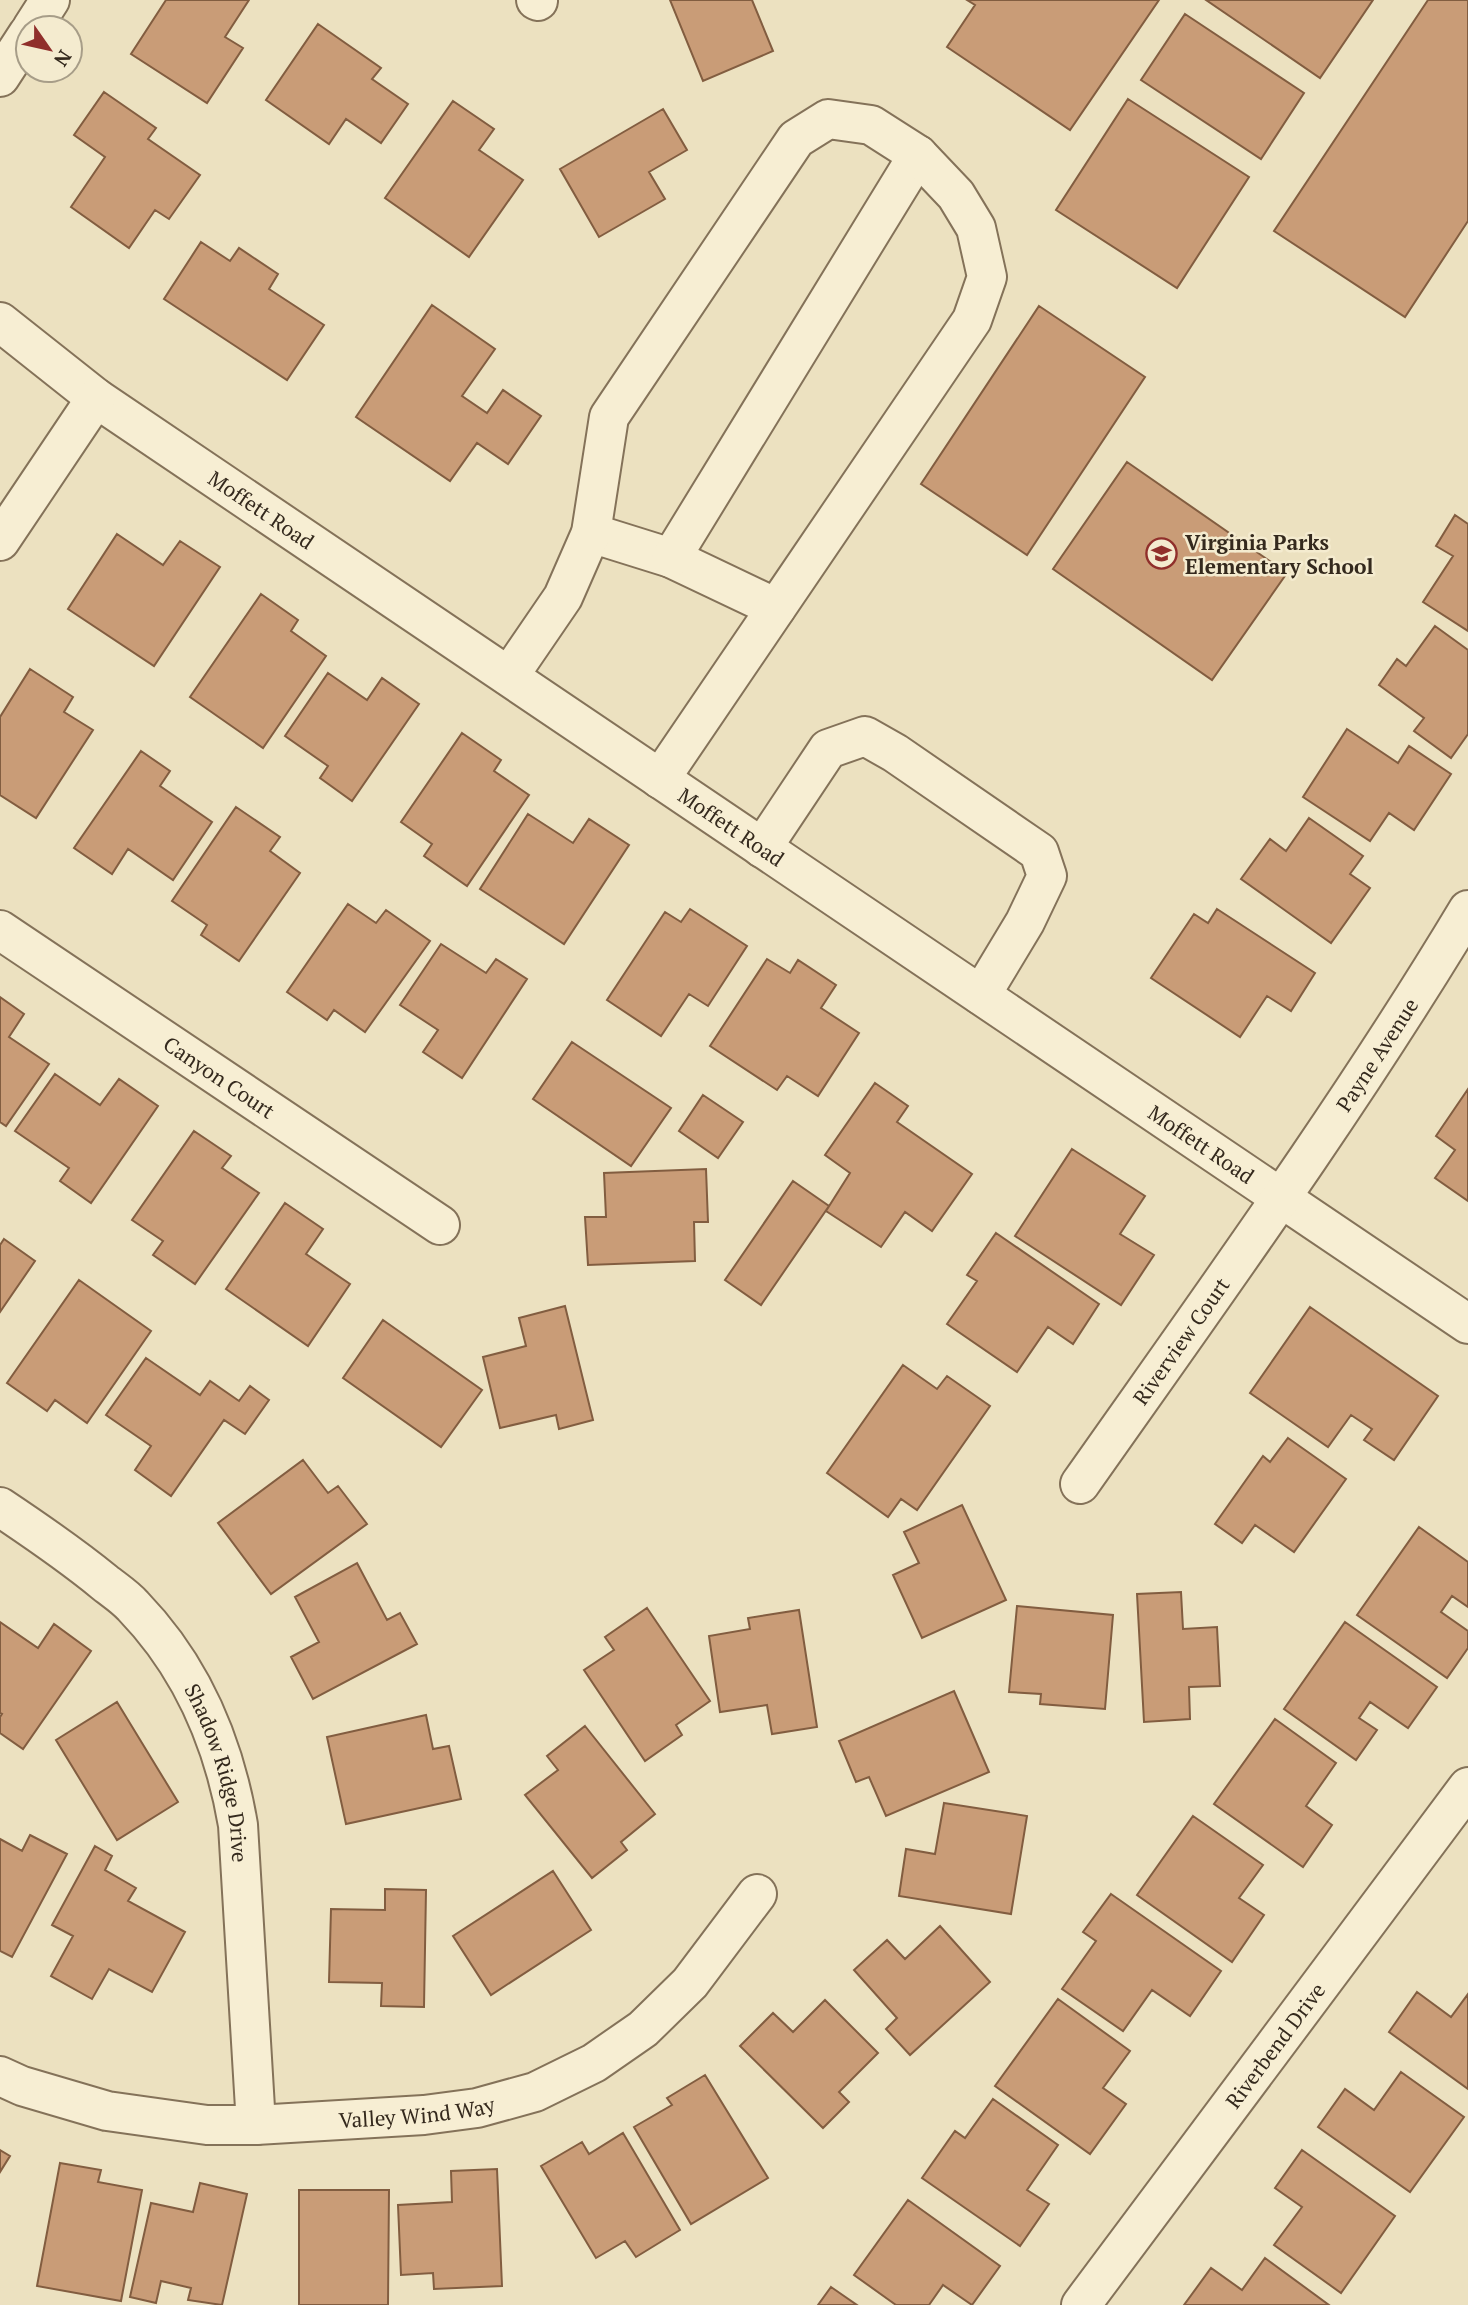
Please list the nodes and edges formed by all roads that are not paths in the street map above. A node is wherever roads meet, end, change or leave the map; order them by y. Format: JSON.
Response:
{"nodes":[{"id":1,"x":14,"y":56,"type":"edge"},
{"id":2,"x":0,"y":77,"type":"edge"},
{"id":3,"x":918,"y":155,"type":"junction"},
{"id":4,"x":0,"y":322,"type":"edge"},
{"id":5,"x":96,"y":398,"type":"junction"},
{"id":6,"x":591,"y":533,"type":"junction"},
{"id":7,"x":0,"y":541,"type":"edge"},
{"id":8,"x":671,"y":558,"type":"junction"},
{"id":9,"x":776,"y":608,"type":"junction"},
{"id":10,"x":509,"y":676,"type":"junction"},
{"id":11,"x":660,"y":779,"type":"junction"},
{"id":12,"x":762,"y":848,"type":"junction"},
{"id":13,"x":1468,"y":910,"type":"edge"},
{"id":14,"x":0,"y":930,"type":"edge"},
{"id":15,"x":981,"y":995,"type":"junction"},
{"id":16,"x":1282,"y":1198,"type":"junction"},
{"id":17,"x":440,"y":1225,"type":"dead end"},
{"id":18,"x":1468,"y":1325,"type":"edge"},
{"id":19,"x":1080,"y":1484,"type":"dead end"},
{"id":20,"x":0,"y":1507,"type":"edge"},
{"id":21,"x":1468,"y":1787,"type":"edge"},
{"id":22,"x":757,"y":1894,"type":"dead end"},
{"id":23,"x":0,"y":2076,"type":"edge"},
{"id":24,"x":256,"y":2125,"type":"junction"},
{"id":25,"x":1081,"y":2305,"type":"edge"}],
"edges":[{"from":1,"to":2,"type":"street"},
{"from":3,"to":6,"type":"street"},
{"from":3,"to":8,"type":"street"},
{"from":3,"to":9,"type":"street"},
{"from":4,"to":5,"type":"street","name":"Moffett Road"},
{"from":5,"to":7,"type":"street"},
{"from":5,"to":10,"type":"street","name":"Moffett Road"},
{"from":6,"to":8,"type":"street"},
{"from":6,"to":10,"type":"street"},
{"from":8,"to":9,"type":"street"},
{"from":9,"to":11,"type":"street"},
{"from":10,"to":11,"type":"street","name":"Moffett Road"},
{"from":11,"to":12,"type":"street","name":"Moffett Road"},
{"from":12,"to":15,"type":"street","name":"Moffett Road"},
{"from":12,"to":15,"type":"street"},
{"from":13,"to":16,"type":"street","name":"Payne Avenue"},
{"from":14,"to":17,"type":"street","name":"Canyon Court"},
{"from":15,"to":16,"type":"street","name":"Moffett Road"},
{"from":16,"to":18,"type":"street","name":"Moffett Road"},
{"from":16,"to":19,"type":"street","name":"Riverview Court"},
{"from":20,"to":24,"type":"street","name":"Shadow Ridge Drive"},
{"from":21,"to":25,"type":"street","name":"Riverbend Drive"},
{"from":22,"to":24,"type":"street","name":"Valley Wind Way"},
{"from":23,"to":24,"type":"street","name":"Valley Wind Way"}]}
